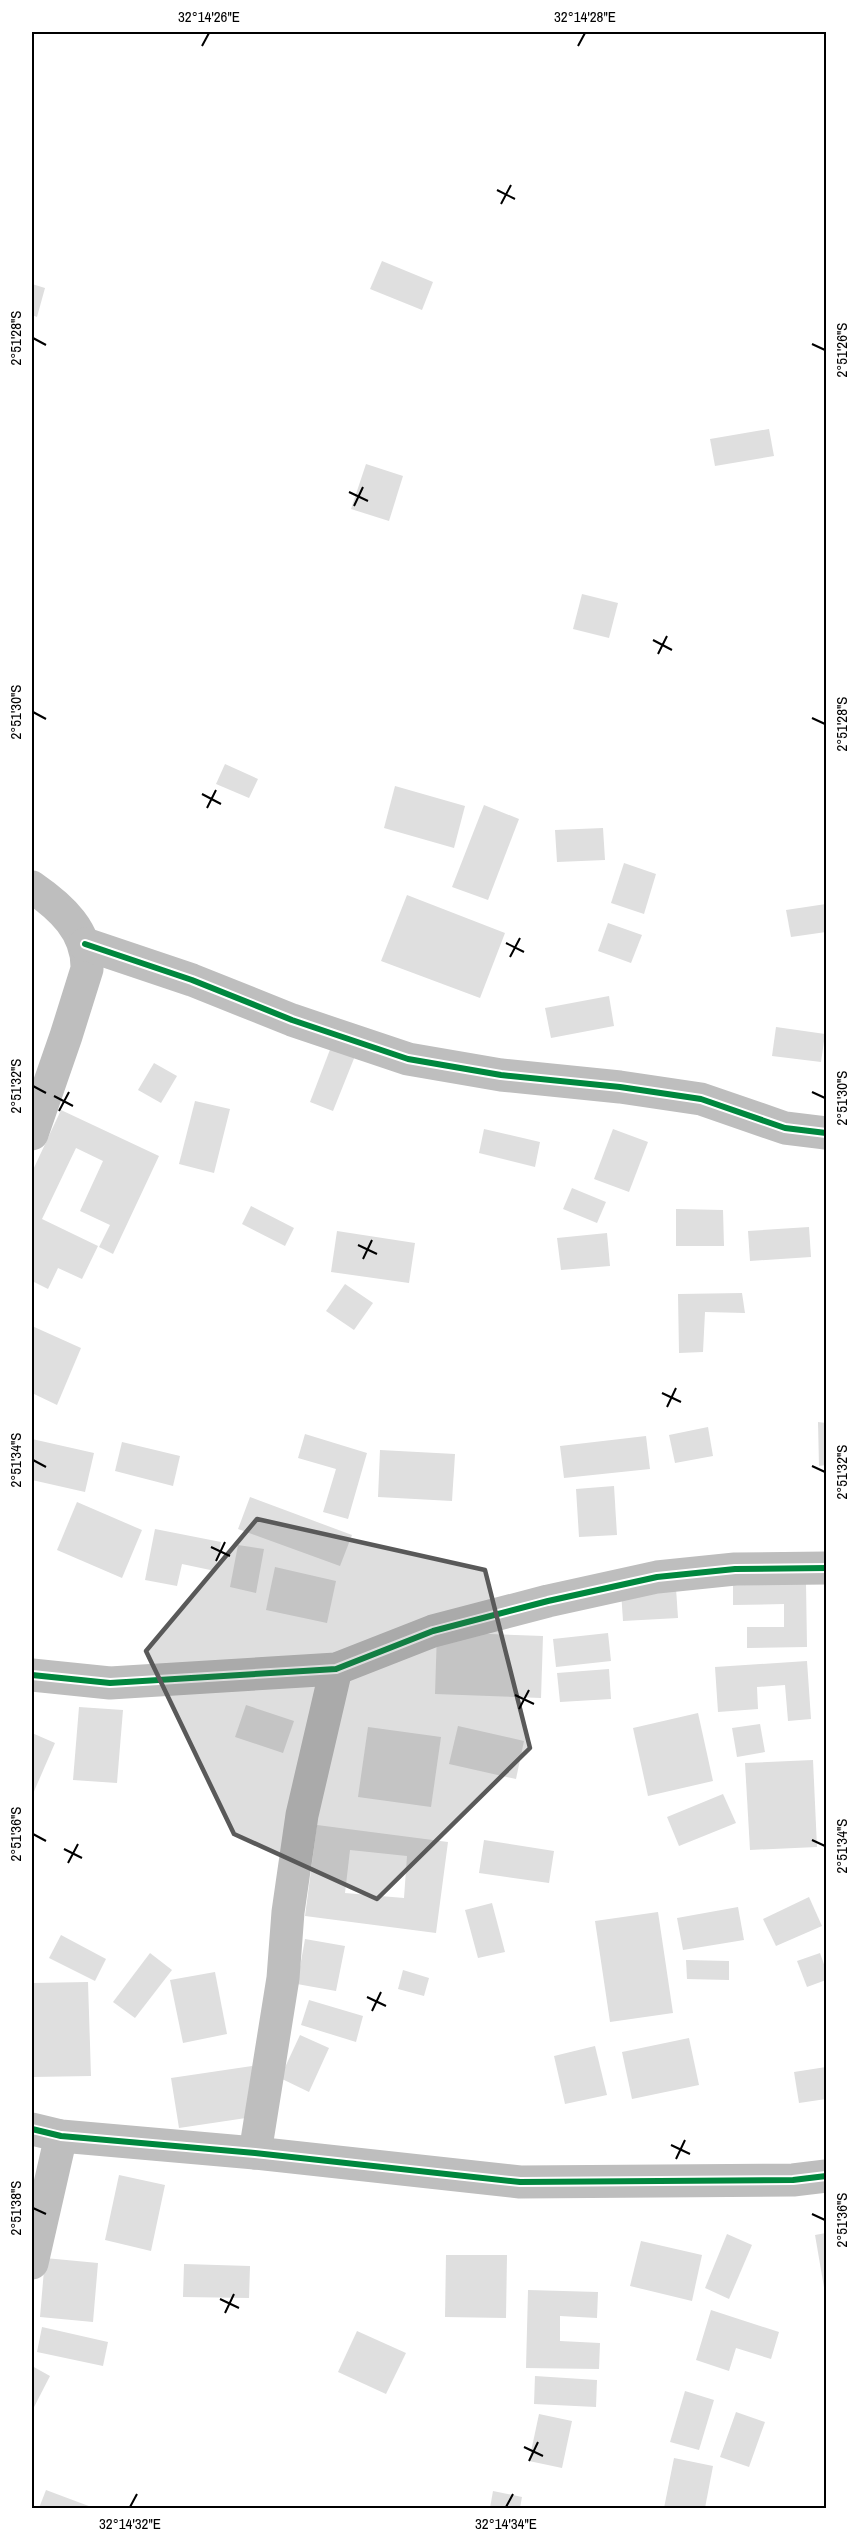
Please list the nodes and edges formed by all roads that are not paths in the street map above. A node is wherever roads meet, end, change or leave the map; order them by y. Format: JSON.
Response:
{"nodes":[{"id":1,"x":32,"y":887,"type":"edge"},
{"id":2,"x":85,"y":944,"type":"junction"},
{"id":3,"x":826,"y":1133,"type":"edge"},
{"id":4,"x":32,"y":1134,"type":"edge"},
{"id":5,"x":826,"y":1568,"type":"edge"},
{"id":6,"x":336,"y":1669,"type":"junction"},
{"id":7,"x":32,"y":1675,"type":"edge"},
{"id":8,"x":46,"y":2132,"type":"edge"},
{"id":9,"x":255,"y":2153,"type":"junction"},
{"id":10,"x":826,"y":2176,"type":"edge"},
{"id":11,"x":32,"y":2263,"type":"edge"}],
"edges":[{"from":1,"to":2,"type":"street"},
{"from":2,"to":3,"type":"street"},
{"from":2,"to":4,"type":"street"},
{"from":5,"to":6,"type":"street"},
{"from":6,"to":7,"type":"street"},
{"from":6,"to":9,"type":"street"},
{"from":8,"to":9,"type":"street"},
{"from":8,"to":11,"type":"street"},
{"from":9,"to":10,"type":"street"}]}
